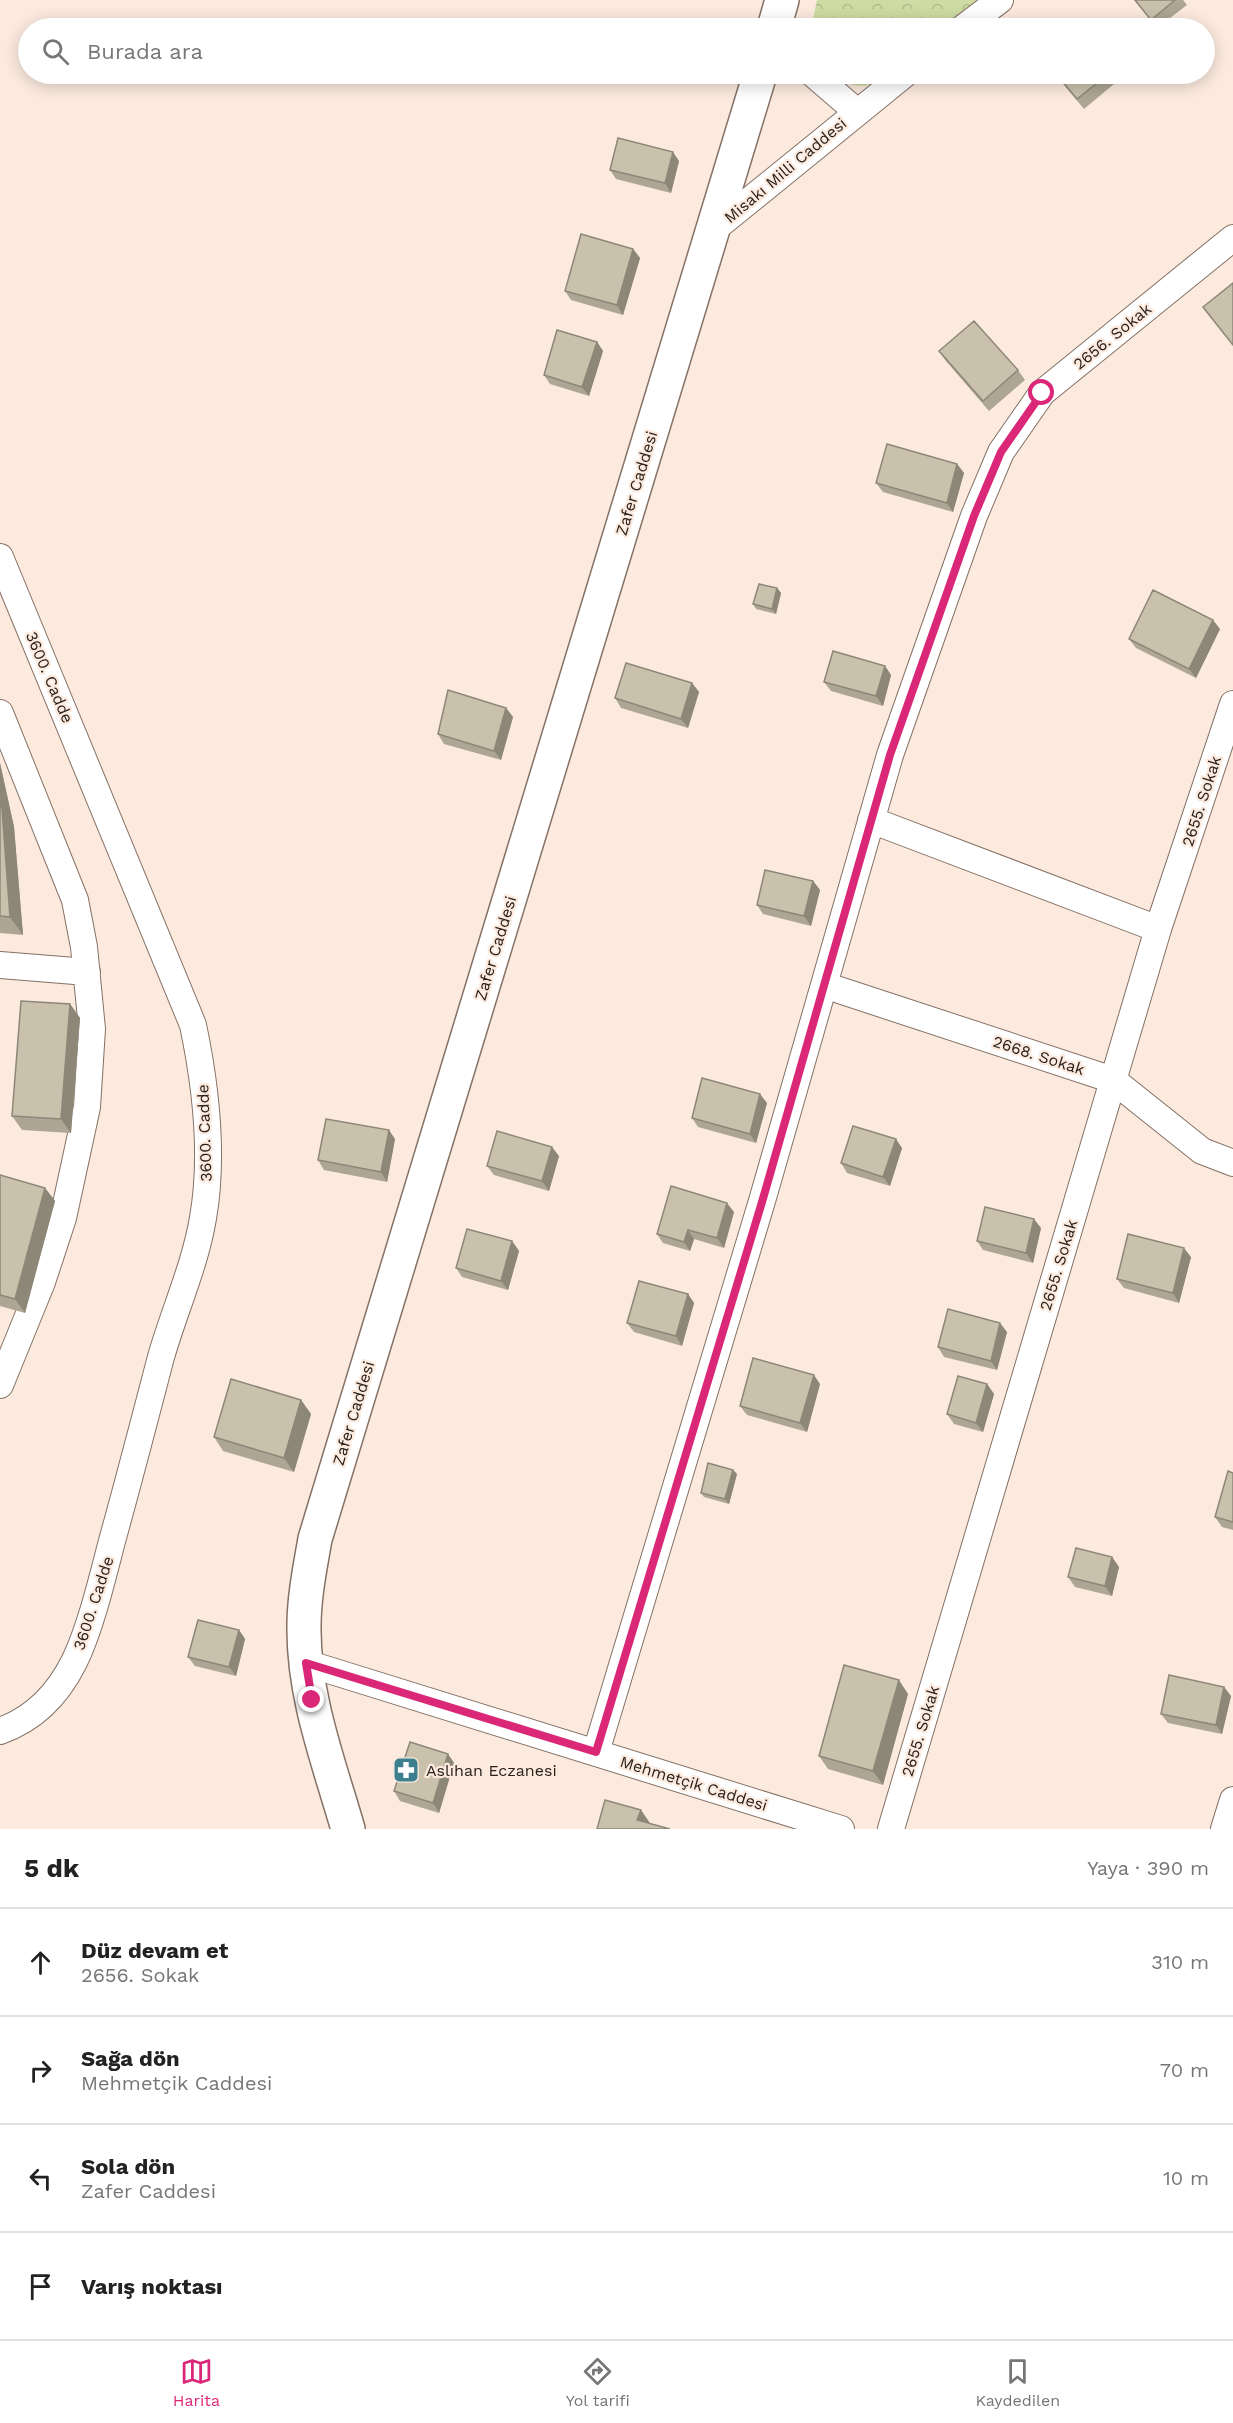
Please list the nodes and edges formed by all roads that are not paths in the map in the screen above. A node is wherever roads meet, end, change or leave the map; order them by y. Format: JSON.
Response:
{"nodes":[{"id":1,"x":782,"y":0,"type":"edge"},
{"id":2,"x":1000,"y":0,"type":"edge"},
{"id":3,"x":777,"y":18,"type":"edge"},
{"id":4,"x":976,"y":18,"type":"edge"},
{"id":5,"x":757,"y":84,"type":"edge"},
{"id":6,"x":825,"y":84,"type":"edge"},
{"id":7,"x":891,"y":84,"type":"edge"},
{"id":8,"x":856,"y":111,"type":"junction"},
{"id":9,"x":713,"y":230,"type":"junction"},
{"id":10,"x":1233,"y":238,"type":"edge"},
{"id":11,"x":0,"y":557,"type":"edge"},
{"id":12,"x":1233,"y":704,"type":"edge"},
{"id":13,"x":0,"y":713,"type":"edge"},
{"id":14,"x":871,"y":820,"type":"junction"},
{"id":15,"x":1158,"y":929,"type":"junction"},
{"id":16,"x":0,"y":965,"type":"edge"},
{"id":17,"x":87,"y":972,"type":"junction"},
{"id":18,"x":824,"y":985,"type":"junction"},
{"id":19,"x":1113,"y":1080,"type":"junction"},
{"id":20,"x":1233,"y":1163,"type":"edge"},
{"id":21,"x":0,"y":1385,"type":"edge"},
{"id":22,"x":306,"y":1663,"type":"junction"},
{"id":23,"x":0,"y":1731,"type":"edge"},
{"id":24,"x":596,"y":1752,"type":"junction"},
{"id":25,"x":1233,"y":1800,"type":"edge"},
{"id":26,"x":348,"y":1829,"type":"edge"},
{"id":27,"x":841,"y":1829,"type":"edge"},
{"id":28,"x":891,"y":1829,"type":"edge"},
{"id":29,"x":1224,"y":1829,"type":"edge"}],
"edges":[{"from":1,"to":3,"type":"main road"},
{"from":2,"to":4,"type":"street"},
{"from":5,"to":9,"type":"main road","name":"Zafer Caddesi"},
{"from":6,"to":8,"type":"street","name":"Misakı Milli Caddesi"},
{"from":7,"to":8,"type":"street","name":"Misakı Milli Caddesi"},
{"from":8,"to":9,"type":"street","name":"Misakı Milli Caddesi"},
{"from":9,"to":22,"type":"main road","name":"Zafer Caddesi"},
{"from":10,"to":14,"type":"street","name":"2656. Sokak"},
{"from":11,"to":23,"type":"street","name":"3600. Cadde"},
{"from":12,"to":15,"type":"street","name":"2655. Sokak"},
{"from":13,"to":17,"type":"street"},
{"from":14,"to":15,"type":"street"},
{"from":14,"to":18,"type":"street","name":"2656. Sokak"},
{"from":15,"to":19,"type":"street","name":"2655. Sokak"},
{"from":16,"to":17,"type":"street"},
{"from":17,"to":21,"type":"street"},
{"from":18,"to":19,"type":"street","name":"2668. Sokak"},
{"from":18,"to":24,"type":"street","name":"2656. Sokak"},
{"from":19,"to":20,"type":"street","name":"2668. Sokak"},
{"from":19,"to":28,"type":"street","name":"2655. Sokak"},
{"from":22,"to":24,"type":"street","name":"Mehmetçik Caddesi"},
{"from":22,"to":26,"type":"main road","name":"Zafer Caddesi"},
{"from":24,"to":27,"type":"street","name":"Mehmetçik Caddesi"},
{"from":25,"to":29,"type":"street"}]}
